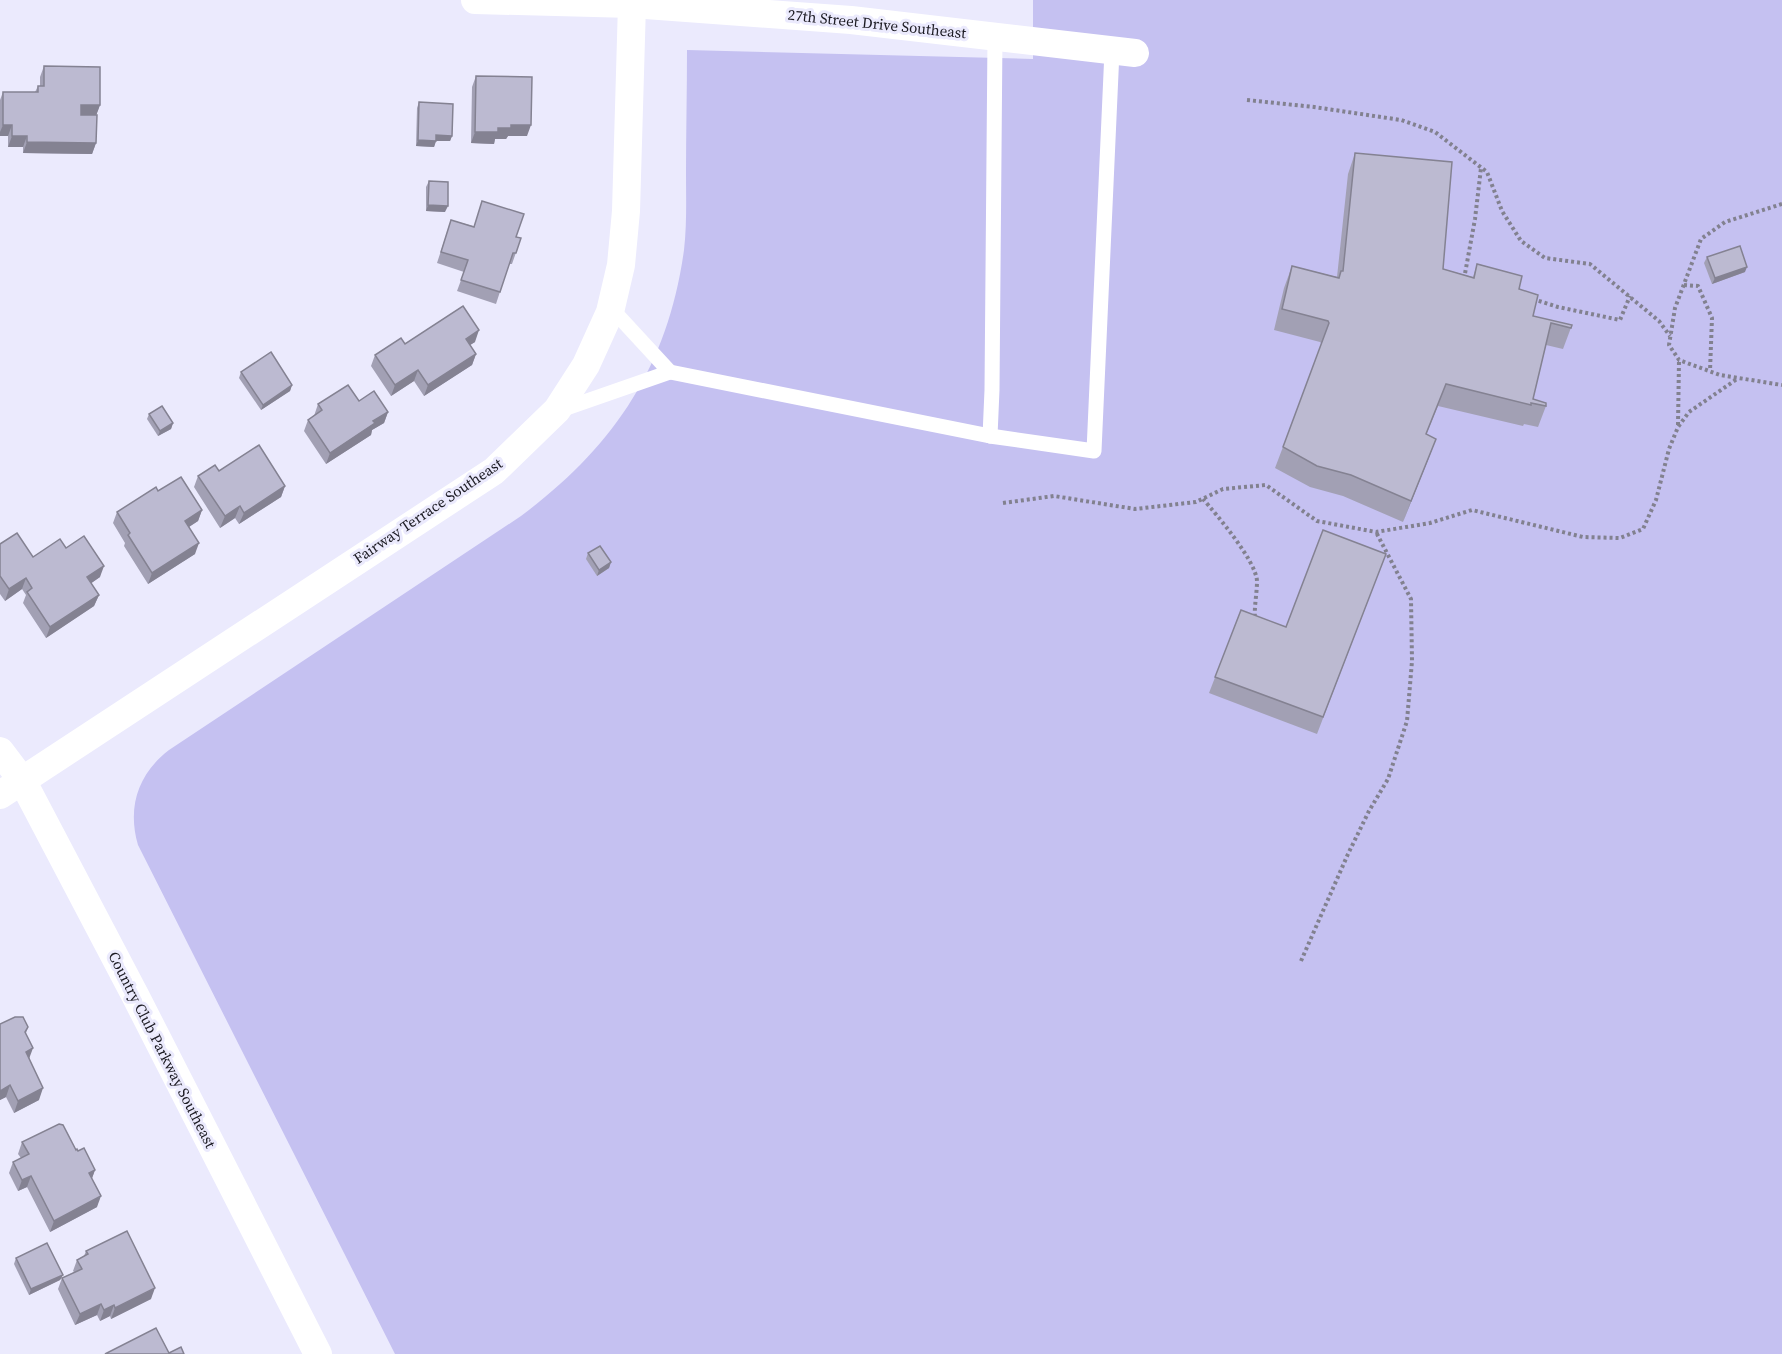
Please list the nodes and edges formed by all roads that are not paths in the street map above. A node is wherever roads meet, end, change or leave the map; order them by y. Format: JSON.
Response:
{"nodes":[{"id":1,"x":475,"y":0,"type":"edge"},
{"id":2,"x":632,"y":4,"type":"junction"},
{"id":3,"x":994,"y":36,"type":"junction"},
{"id":4,"x":1124,"y":52,"type":"joint"},
{"id":5,"x":611,"y":308,"type":"junction"},
{"id":6,"x":670,"y":372,"type":"junction"},
{"id":7,"x":556,"y":412,"type":"junction"},
{"id":8,"x":990,"y":436,"type":"junction"},
{"id":9,"x":0,"y":751,"type":"edge"},
{"id":10,"x":11,"y":787,"type":"edge"},
{"id":11,"x":318,"y":1354,"type":"edge"}],
"edges":[{"from":1,"to":2,"type":"street","name":"27th Street Drive Southeast"},
{"from":2,"to":3,"type":"street","name":"27th Street Drive Southeast"},
{"from":2,"to":5,"type":"street","name":"Fairway Terrace Southeast"},
{"from":3,"to":4,"type":"street","name":"27th Street Drive Southeast"},
{"from":3,"to":8,"type":"lane"},
{"from":4,"to":8,"type":"lane"},
{"from":5,"to":6,"type":"lane"},
{"from":5,"to":7,"type":"street","name":"Fairway Terrace Southeast"},
{"from":6,"to":7,"type":"lane"},
{"from":6,"to":8,"type":"lane"},
{"from":7,"to":10,"type":"street","name":"Fairway Terrace Southeast"},
{"from":9,"to":10,"type":"street","name":"Country Club Parkway Southeast"},
{"from":10,"to":11,"type":"street","name":"Country Club Parkway Southeast"}]}
